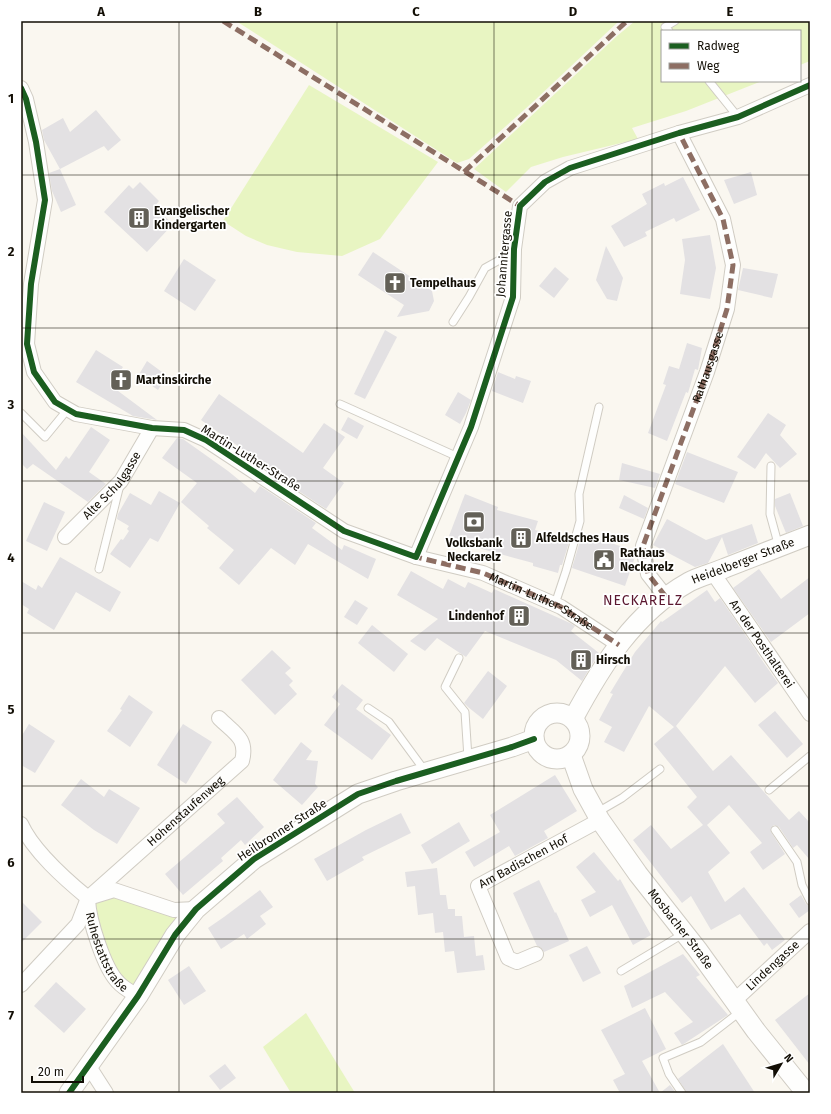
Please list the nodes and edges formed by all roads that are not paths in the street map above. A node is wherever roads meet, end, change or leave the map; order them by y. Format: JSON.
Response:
{"nodes":[{"id":1,"x":675,"y":21,"type":"edge"},
{"id":2,"x":668,"y":30,"type":"edge"},
{"id":3,"x":710,"y":82,"type":"edge"},
{"id":4,"x":810,"y":85,"type":"edge"},
{"id":5,"x":21,"y":88,"type":"edge"},
{"id":6,"x":738,"y":117,"type":"junction"},
{"id":7,"x":679,"y":133,"type":"junction"},
{"id":8,"x":514,"y":252,"type":"junction"},
{"id":9,"x":452,"y":322,"type":"dead end"},
{"id":10,"x":24,"y":347,"type":"edge"},
{"id":11,"x":340,"y":404,"type":"dead end"},
{"id":12,"x":599,"y":407,"type":"dead end"},
{"id":13,"x":68,"y":409,"type":"junction"},
{"id":14,"x":21,"y":413,"type":"edge"},
{"id":15,"x":152,"y":428,"type":"junction"},
{"id":16,"x":458,"y":458,"type":"junction"},
{"id":17,"x":771,"y":466,"type":"dead end"},
{"id":18,"x":121,"y":481,"type":"junction"},
{"id":19,"x":810,"y":535,"type":"edge"},
{"id":20,"x":65,"y":537,"type":"dead end"},
{"id":21,"x":779,"y":547,"type":"junction"},
{"id":22,"x":416,"y":557,"type":"junction"},
{"id":23,"x":99,"y":569,"type":"dead end"},
{"id":24,"x":713,"y":573,"type":"junction"},
{"id":25,"x":666,"y":597,"type":"junction"},
{"id":26,"x":555,"y":604,"type":"junction"},
{"id":27,"x":619,"y":645,"type":"junction"},
{"id":28,"x":459,"y":658,"type":"dead end"},
{"id":29,"x":368,"y":708,"type":"dead end"},
{"id":30,"x":810,"y":714,"type":"edge"},
{"id":31,"x":219,"y":718,"type":"dead end"},
{"id":32,"x":572,"y":719,"type":"junction"},
{"id":33,"x":534,"y":739,"type":"junction"},
{"id":34,"x":571,"y":755,"type":"junction"},
{"id":35,"x":810,"y":756,"type":"edge"},
{"id":36,"x":468,"y":760,"type":"junction"},
{"id":37,"x":660,"y":769,"type":"dead end"},
{"id":38,"x":426,"y":773,"type":"junction"},
{"id":39,"x":769,"y":790,"type":"dead end"},
{"id":40,"x":598,"y":817,"type":"junction"},
{"id":41,"x":775,"y":830,"type":"dead end"},
{"id":42,"x":23,"y":832,"type":"edge"},
{"id":43,"x":88,"y":898,"type":"junction"},
{"id":44,"x":810,"y":901,"type":"edge"},
{"id":45,"x":196,"y":909,"type":"junction"},
{"id":46,"x":810,"y":931,"type":"edge"},
{"id":47,"x":685,"y":933,"type":"junction"},
{"id":48,"x":536,"y":954,"type":"dead end"},
{"id":49,"x":621,"y":971,"type":"dead end"},
{"id":50,"x":21,"y":985,"type":"edge"},
{"id":51,"x":138,"y":996,"type":"junction"},
{"id":52,"x":738,"y":1006,"type":"junction"},
{"id":53,"x":88,"y":1065,"type":"junction"},
{"id":54,"x":69,"y":1093,"type":"edge"},
{"id":55,"x":106,"y":1093,"type":"edge"},
{"id":56,"x":682,"y":1093,"type":"edge"},
{"id":57,"x":806,"y":1093,"type":"edge"}],
"edges":[{"from":1,"to":2,"type":"lane"},
{"from":3,"to":6,"type":"lane"},
{"from":4,"to":6,"type":"street","name":"Johannitergasse"},
{"from":5,"to":10,"type":"street","name":"Martin-Luther-Straße"},
{"from":6,"to":7,"type":"street","name":"Johannitergasse"},
{"from":7,"to":8,"type":"street","name":"Johannitergasse"},
{"from":7,"to":25,"type":"street","name":"Rathausgasse"},
{"from":8,"to":9,"type":"lane"},
{"from":8,"to":16,"type":"street","name":"Johannitergasse"},
{"from":10,"to":13,"type":"street","name":"Martin-Luther-Straße"},
{"from":11,"to":16,"type":"lane"},
{"from":12,"to":26,"type":"lane"},
{"from":13,"to":14,"type":"lane"},
{"from":13,"to":15,"type":"street","name":"Martin-Luther-Straße"},
{"from":15,"to":18,"type":"street","name":"Alte Schulgasse"},
{"from":15,"to":22,"type":"street","name":"Martin-Luther-Straße"},
{"from":16,"to":22,"type":"street","name":"Johannitergasse"},
{"from":17,"to":21,"type":"lane"},
{"from":18,"to":20,"type":"street","name":"Alte Schulgasse"},
{"from":18,"to":23,"type":"lane"},
{"from":19,"to":21,"type":"street","name":"Heidelberger Straße"},
{"from":21,"to":24,"type":"street","name":"Heidelberger Straße"},
{"from":22,"to":26,"type":"street","name":"Martin-Luther-Straße"},
{"from":24,"to":25,"type":"street","name":"Heidelberger Straße"},
{"from":24,"to":30,"type":"street","name":"An der Posthalterei"},
{"from":25,"to":27,"type":"street","name":"Heidelberger Straße"},
{"from":26,"to":27,"type":"street","name":"Martin-Luther-Straße"},
{"from":27,"to":32,"type":"street","name":"Heidelberger Straße"},
{"from":28,"to":36,"type":"lane"},
{"from":29,"to":38,"type":"lane"},
{"from":31,"to":43,"type":"street","name":"Hohenstaufenweg"},
{"from":32,"to":33,"type":"street"},
{"from":32,"to":34,"type":"street"},
{"from":33,"to":34,"type":"street"},
{"from":33,"to":36,"type":"street","name":"Heilbronner Straße"},
{"from":34,"to":40,"type":"street","name":"Mosbacher Straße"},
{"from":35,"to":39,"type":"lane"},
{"from":36,"to":38,"type":"street","name":"Heilbronner Straße"},
{"from":37,"to":40,"type":"lane"},
{"from":38,"to":45,"type":"street","name":"Heilbronner Straße"},
{"from":40,"to":47,"type":"street","name":"Mosbacher Straße"},
{"from":40,"to":48,"type":"street","name":"Am Badischen Hof"},
{"from":41,"to":44,"type":"lane"},
{"from":42,"to":43,"type":"street"},
{"from":43,"to":45,"type":"street"},
{"from":43,"to":50,"type":"street"},
{"from":43,"to":51,"type":"street","name":"Ruhestattstraße"},
{"from":45,"to":51,"type":"street","name":"Heilbronner Straße"},
{"from":46,"to":52,"type":"street","name":"Lindengasse"},
{"from":47,"to":49,"type":"lane"},
{"from":47,"to":52,"type":"street","name":"Mosbacher Straße"},
{"from":51,"to":53,"type":"street","name":"Heilbronner Straße"},
{"from":52,"to":56,"type":"lane"},
{"from":52,"to":57,"type":"street","name":"Mosbacher Straße"},
{"from":53,"to":54,"type":"street","name":"Heilbronner Straße"},
{"from":53,"to":55,"type":"street"}]}
